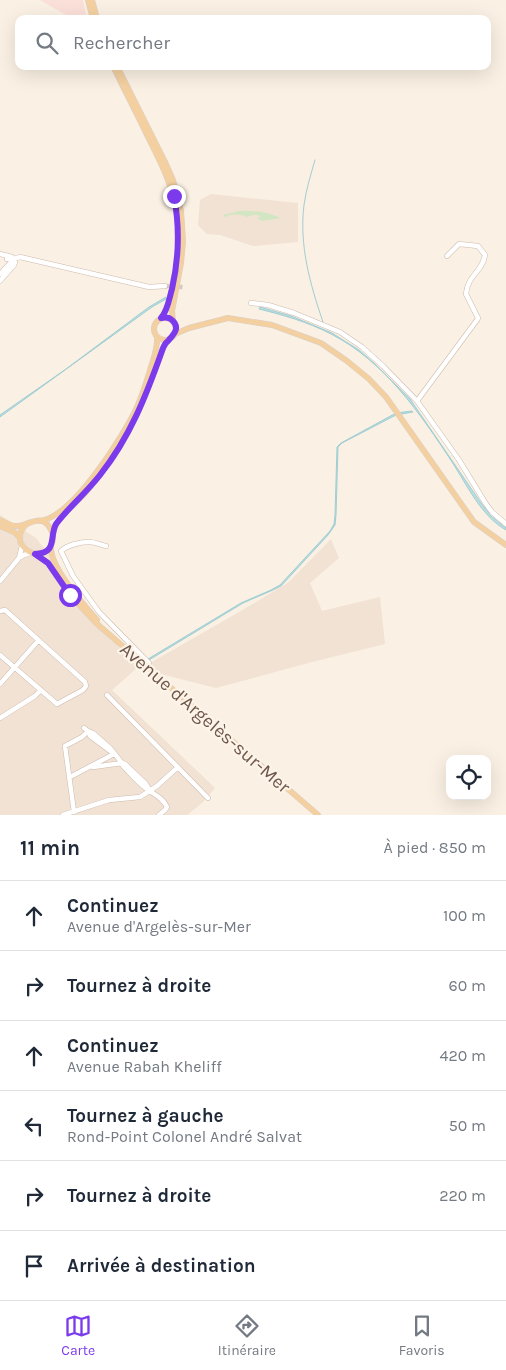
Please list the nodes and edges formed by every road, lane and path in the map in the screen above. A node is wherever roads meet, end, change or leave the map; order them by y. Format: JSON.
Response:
{"nodes":[{"id":1,"x":90,"y":0,"type":"edge"},
{"id":2,"x":94,"y":15,"type":"edge"},
{"id":3,"x":115,"y":70,"type":"edge"},
{"id":4,"x":119,"y":70,"type":"edge"},
{"id":5,"x":4,"y":256,"type":"edge"},
{"id":6,"x":446,"y":256,"type":"dead end"},
{"id":7,"x":14,"y":260,"type":"junction"},
{"id":8,"x":8,"y":265,"type":"junction"},
{"id":9,"x":0,"y":274,"type":"edge"},
{"id":10,"x":0,"y":280,"type":"edge"},
{"id":11,"x":165,"y":286,"type":"tunnel mouth"},
{"id":12,"x":251,"y":303,"type":"dead end"},
{"id":13,"x":161,"y":318,"type":"junction"},
{"id":14,"x":174,"y":323,"type":"junction"},
{"id":15,"x":189,"y":328,"type":"junction"},
{"id":16,"x":175,"y":334,"type":"junction"},
{"id":17,"x":157,"y":337,"type":"junction"},
{"id":18,"x":169,"y":339,"type":"junction"},
{"id":19,"x":417,"y":401,"type":"junction"},
{"id":20,"x":0,"y":520,"type":"edge"},
{"id":21,"x":40,"y":521,"type":"junction"},
{"id":22,"x":28,"y":523,"type":"junction"},
{"id":23,"x":506,"y":524,"type":"edge"},
{"id":24,"x":0,"y":526,"type":"edge"},
{"id":25,"x":53,"y":533,"type":"junction"},
{"id":26,"x":20,"y":538,"type":"junction"},
{"id":27,"x":51,"y":545,"type":"junction"},
{"id":28,"x":506,"y":545,"type":"edge"},
{"id":29,"x":22,"y":546,"type":"junction"},
{"id":30,"x":106,"y":546,"type":"dead end"},
{"id":31,"x":33,"y":553,"type":"junction"},
{"id":32,"x":20,"y":558,"type":"junction"},
{"id":33,"x":0,"y":581,"type":"edge"},
{"id":34,"x":0,"y":611,"type":"edge"},
{"id":35,"x":38,"y":640,"type":"junction"},
{"id":36,"x":115,"y":640,"type":"junction"},
{"id":37,"x":0,"y":655,"type":"edge"},
{"id":38,"x":149,"y":663,"type":"dead end"},
{"id":39,"x":14,"y":667,"type":"junction"},
{"id":40,"x":0,"y":684,"type":"edge"},
{"id":41,"x":41,"y":690,"type":"junction"},
{"id":42,"x":107,"y":695,"type":"dead end"},
{"id":43,"x":0,"y":718,"type":"edge"},
{"id":44,"x":114,"y":754,"type":"junction"},
{"id":45,"x":122,"y":763,"type":"junction"},
{"id":46,"x":89,"y":768,"type":"junction"},
{"id":47,"x":178,"y":768,"type":"junction"},
{"id":48,"x":70,"y":776,"type":"junction"},
{"id":49,"x":150,"y":791,"type":"junction"},
{"id":50,"x":208,"y":798,"type":"dead end"},
{"id":51,"x":74,"y":812,"type":"junction"},
{"id":52,"x":63,"y":815,"type":"edge"},
{"id":53,"x":159,"y":815,"type":"edge"},
{"id":54,"x":318,"y":815,"type":"edge"}],
"edges":[{"from":1,"to":2,"type":"main road"},
{"from":3,"to":13,"type":"main road"},
{"from":4,"to":14,"type":"main road"},
{"from":5,"to":7,"type":"street"},
{"from":5,"to":8,"type":"street"},
{"from":6,"to":19,"type":"street"},
{"from":7,"to":8,"type":"street"},
{"from":7,"to":10,"type":"street"},
{"from":7,"to":11,"type":"street"},
{"from":8,"to":9,"type":"street"},
{"from":12,"to":19,"type":"street"},
{"from":13,"to":14,"type":"main road"},
{"from":13,"to":17,"type":"main road"},
{"from":14,"to":15,"type":"main road"},
{"from":14,"to":16,"type":"main road"},
{"from":15,"to":16,"type":"main road"},
{"from":15,"to":28,"type":"main road"},
{"from":16,"to":18,"type":"main road"},
{"from":17,"to":18,"type":"main road"},
{"from":17,"to":21,"type":"main road"},
{"from":18,"to":25,"type":"main road"},
{"from":19,"to":23,"type":"street"},
{"from":20,"to":22,"type":"main road"},
{"from":21,"to":22,"type":"main road"},
{"from":21,"to":25,"type":"main road"},
{"from":22,"to":26,"type":"main road"},
{"from":24,"to":26,"type":"main road"},
{"from":25,"to":27,"type":"main road"},
{"from":26,"to":29,"type":"main road"},
{"from":27,"to":31,"type":"main road"},
{"from":27,"to":36,"type":"main road","name":"Avenue d'Argelès-sur-Mer"},
{"from":29,"to":31,"type":"main road"},
{"from":29,"to":32,"type":"street"},
{"from":30,"to":38,"type":"street"},
{"from":31,"to":32,"type":"street"},
{"from":31,"to":36,"type":"main road","name":"Avenue d'Argelès-sur-Mer"},
{"from":32,"to":33,"type":"street"},
{"from":34,"to":35,"type":"street"},
{"from":35,"to":39,"type":"street"},
{"from":35,"to":41,"type":"street"},
{"from":36,"to":54,"type":"main road","name":"Avenue d'Argelès-sur-Mer"},
{"from":37,"to":39,"type":"street"},
{"from":39,"to":40,"type":"street"},
{"from":39,"to":41,"type":"street"},
{"from":41,"to":43,"type":"street"},
{"from":42,"to":47,"type":"street"},
{"from":44,"to":45,"type":"street"},
{"from":44,"to":46,"type":"street"},
{"from":44,"to":48,"type":"street"},
{"from":45,"to":46,"type":"street"},
{"from":45,"to":49,"type":"street"},
{"from":46,"to":48,"type":"street"},
{"from":47,"to":49,"type":"street"},
{"from":47,"to":50,"type":"street"},
{"from":48,"to":51,"type":"street"},
{"from":49,"to":51,"type":"street"},
{"from":49,"to":53,"type":"street"},
{"from":51,"to":52,"type":"street"}]}
